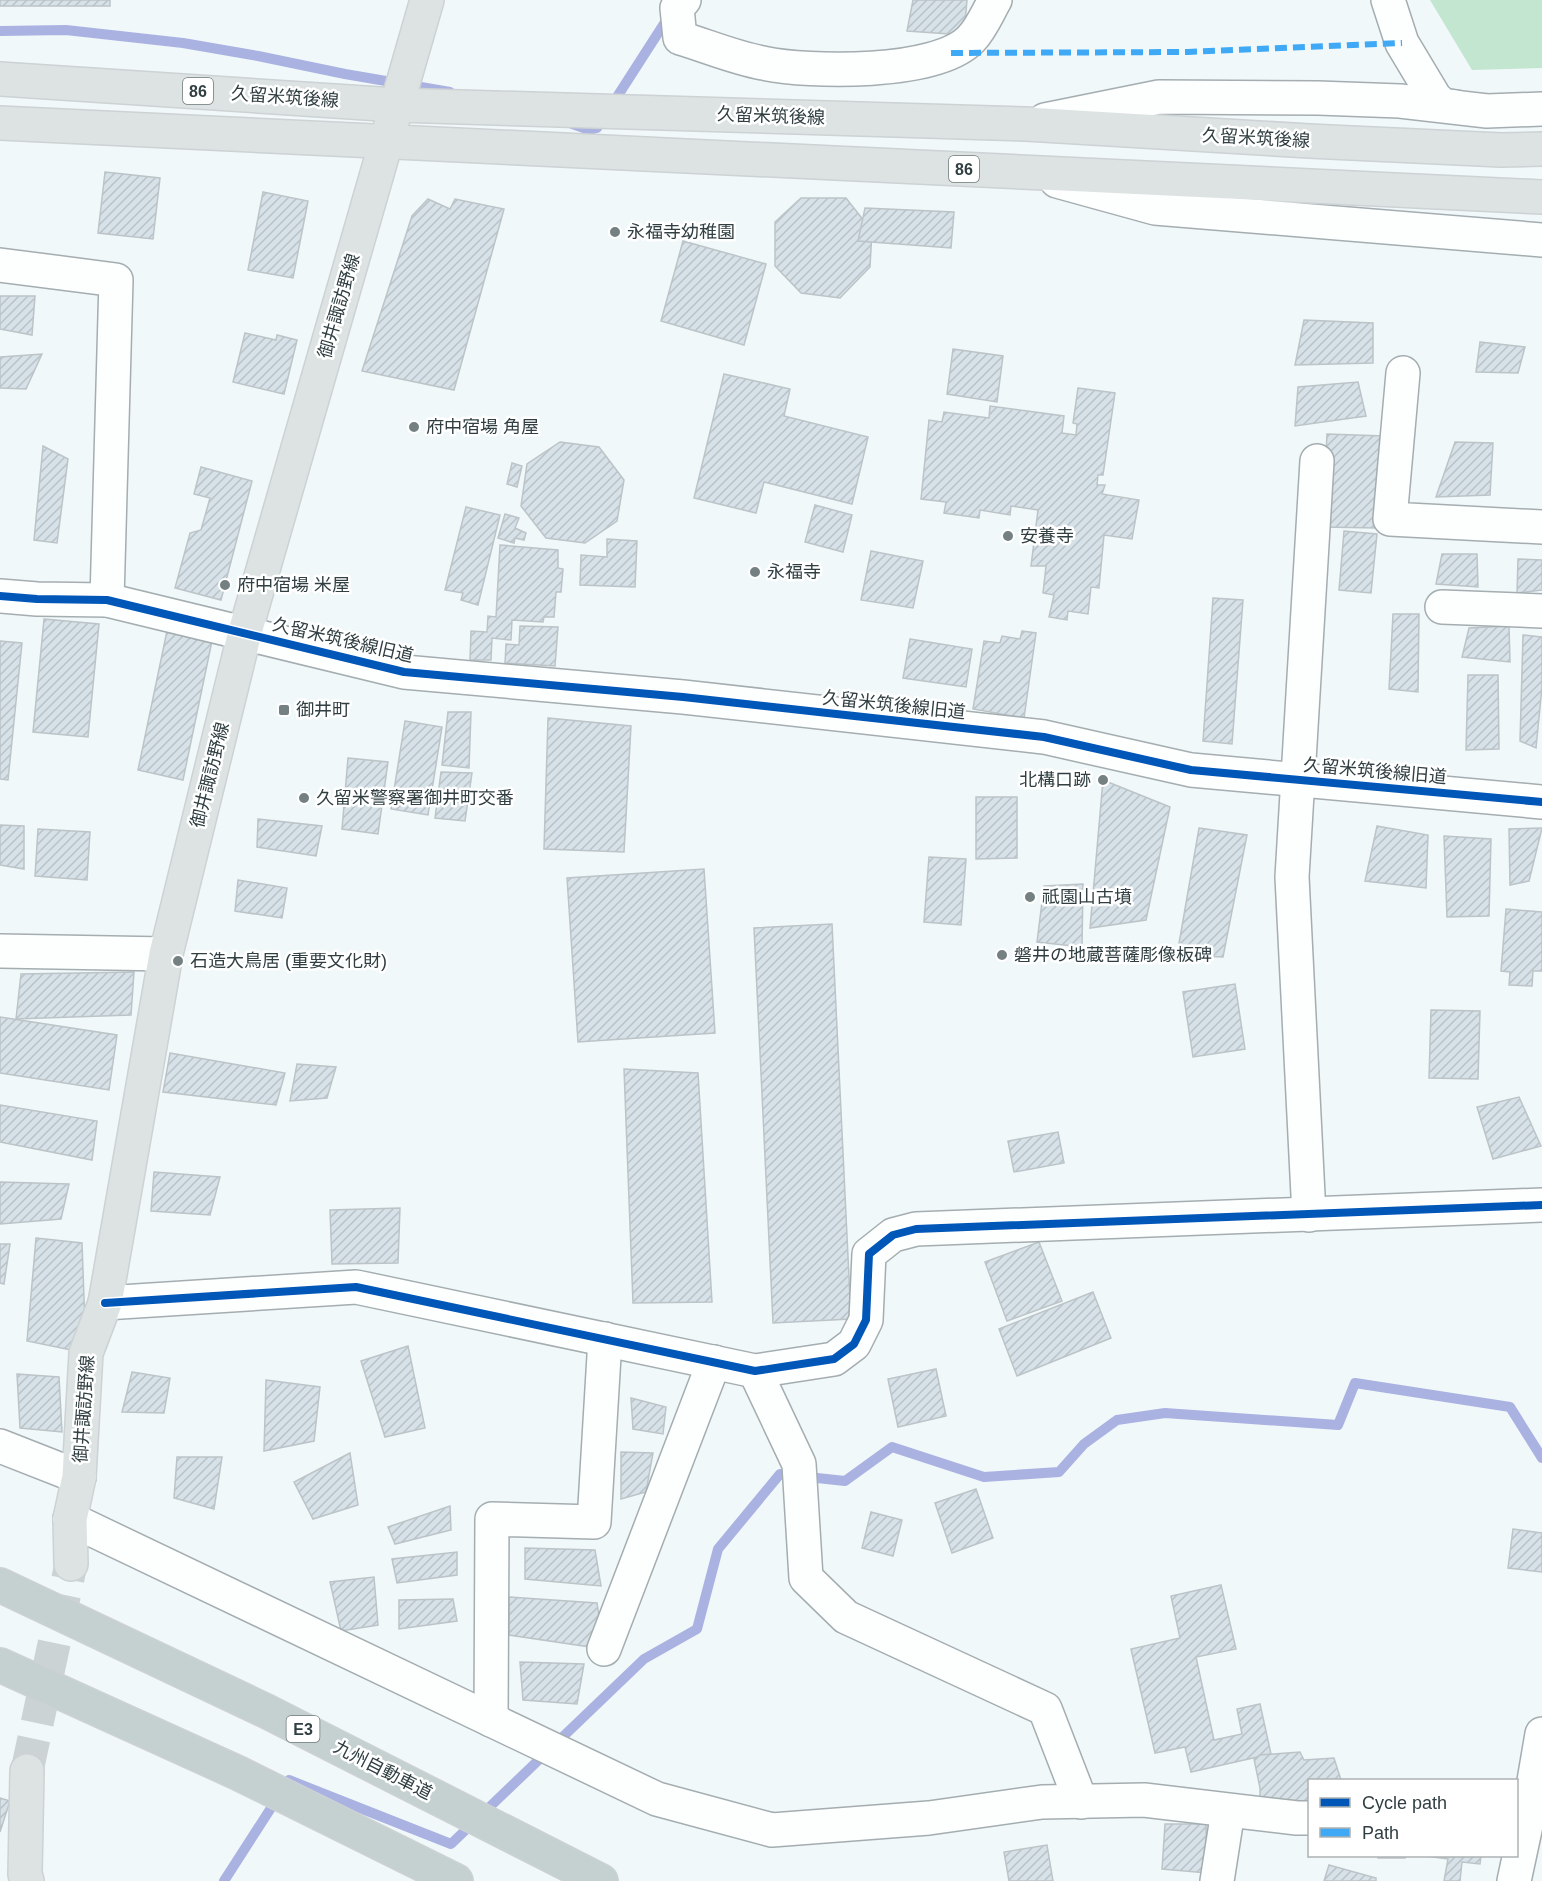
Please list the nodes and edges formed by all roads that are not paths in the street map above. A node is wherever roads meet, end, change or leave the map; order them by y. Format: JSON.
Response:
{"nodes":[{"id":1,"x":427,"y":0,"type":"edge"},
{"id":2,"x":684,"y":0,"type":"edge"},
{"id":3,"x":995,"y":0,"type":"edge"},
{"id":4,"x":1388,"y":0,"type":"edge"},
{"id":5,"x":0,"y":79,"type":"edge"},
{"id":6,"x":396,"y":105,"type":"junction"},
{"id":7,"x":1542,"y":109,"type":"edge"},
{"id":8,"x":1487,"y":111,"type":"junction"},
{"id":9,"x":0,"y":123,"type":"edge"},
{"id":10,"x":1026,"y":124,"type":"junction"},
{"id":11,"x":385,"y":142,"type":"junction"},
{"id":12,"x":1542,"y":149,"type":"edge"},
{"id":13,"x":1024,"y":172,"type":"junction"},
{"id":14,"x":1542,"y":197,"type":"edge"},
{"id":15,"x":1542,"y":240,"type":"edge"},
{"id":16,"x":0,"y":265,"type":"edge"},
{"id":17,"x":1403,"y":373,"type":"dead end"},
{"id":18,"x":1317,"y":461,"type":"dead end"},
{"id":19,"x":1542,"y":527,"type":"edge"},
{"id":20,"x":0,"y":596,"type":"edge"},
{"id":21,"x":107,"y":600,"type":"junction"},
{"id":22,"x":1442,"y":607,"type":"dead end"},
{"id":23,"x":1542,"y":611,"type":"edge"},
{"id":24,"x":245,"y":632,"type":"junction"},
{"id":25,"x":1297,"y":779,"type":"junction"},
{"id":26,"x":1542,"y":802,"type":"edge"},
{"id":27,"x":0,"y":951,"type":"edge"},
{"id":28,"x":166,"y":954,"type":"junction"},
{"id":29,"x":1542,"y":1205,"type":"edge"},
{"id":30,"x":1309,"y":1215,"type":"junction"},
{"id":31,"x":105,"y":1303,"type":"junction"},
{"id":32,"x":605,"y":1339,"type":"junction"},
{"id":33,"x":714,"y":1362,"type":"junction"},
{"id":34,"x":755,"y":1371,"type":"junction"},
{"id":35,"x":0,"y":1446,"type":"edge"},
{"id":36,"x":79,"y":1477,"type":"junction"},
{"id":37,"x":70,"y":1519,"type":"junction"},
{"id":38,"x":71,"y":1564,"type":"tunnel mouth"},
{"id":39,"x":0,"y":1586,"type":"edge"},
{"id":40,"x":604,"y":1649,"type":"dead end"},
{"id":41,"x":0,"y":1665,"type":"edge"},
{"id":42,"x":491,"y":1720,"type":"junction"},
{"id":43,"x":1542,"y":1734,"type":"edge"},
{"id":44,"x":27,"y":1771,"type":"tunnel mouth"},
{"id":45,"x":1081,"y":1802,"type":"junction"},
{"id":46,"x":1228,"y":1811,"type":"junction"},
{"id":47,"x":1522,"y":1816,"type":"edge"},
{"id":48,"x":1308,"y":1818,"type":"edge"},
{"id":49,"x":1518,"y":1848,"type":"edge"},
{"id":50,"x":1517,"y":1857,"type":"edge"},
{"id":51,"x":24,"y":1879,"type":"edge"},
{"id":52,"x":456,"y":1881,"type":"edge"},
{"id":53,"x":601,"y":1881,"type":"edge"},
{"id":54,"x":1217,"y":1881,"type":"edge"},
{"id":55,"x":1514,"y":1881,"type":"edge"}],
"edges":[{"from":1,"to":6,"type":"main road","name":"御井諏訪野線"},
{"from":2,"to":3,"type":"street"},
{"from":4,"to":8,"type":"street"},
{"from":5,"to":6,"type":"main road","name":"久留米筑後線","number":"86"},
{"from":6,"to":10,"type":"main road","name":"久留米筑後線","number":"86"},
{"from":6,"to":11,"type":"main road","name":"御井諏訪野線"},
{"from":7,"to":8,"type":"street"},
{"from":8,"to":10,"type":"street"},
{"from":9,"to":11,"type":"main road","number":"86"},
{"from":10,"to":12,"type":"main road","name":"久留米筑後線","number":"86"},
{"from":11,"to":13,"type":"main road","number":"86"},
{"from":11,"to":24,"type":"main road","name":"御井諏訪野線"},
{"from":13,"to":14,"type":"main road","number":"86"},
{"from":13,"to":15,"type":"street"},
{"from":16,"to":21,"type":"street"},
{"from":17,"to":19,"type":"street"},
{"from":18,"to":25,"type":"street"},
{"from":20,"to":21,"type":"street","name":"久留米筑後線旧道"},
{"from":21,"to":24,"type":"street","name":"久留米筑後線旧道"},
{"from":22,"to":23,"type":"street"},
{"from":24,"to":25,"type":"street","name":"久留米筑後線旧道"},
{"from":24,"to":28,"type":"main road","name":"御井諏訪野線"},
{"from":25,"to":26,"type":"street","name":"久留米筑後線旧道"},
{"from":25,"to":30,"type":"street"},
{"from":27,"to":28,"type":"street"},
{"from":28,"to":31,"type":"main road","name":"御井諏訪野線"},
{"from":29,"to":30,"type":"street"},
{"from":30,"to":34,"type":"street"},
{"from":31,"to":32,"type":"street"},
{"from":31,"to":36,"type":"main road","name":"御井諏訪野線"},
{"from":32,"to":33,"type":"street"},
{"from":32,"to":42,"type":"street"},
{"from":33,"to":34,"type":"street"},
{"from":33,"to":40,"type":"street"},
{"from":34,"to":45,"type":"street"},
{"from":35,"to":36,"type":"street"},
{"from":36,"to":37,"type":"main road","name":"御井諏訪野線"},
{"from":37,"to":38,"type":"main road","name":"御井諏訪野線"},
{"from":37,"to":42,"type":"street"},
{"from":39,"to":53,"type":"highway","name":"九州自動車道","number":"E3"},
{"from":41,"to":52,"type":"highway"},
{"from":42,"to":45,"type":"street"},
{"from":43,"to":47,"type":"street"},
{"from":44,"to":51,"type":"main road"},
{"from":45,"to":46,"type":"street"},
{"from":46,"to":48,"type":"street"},
{"from":46,"to":54,"type":"street"},
{"from":47,"to":49,"type":"street"},
{"from":50,"to":55,"type":"street"}]}
